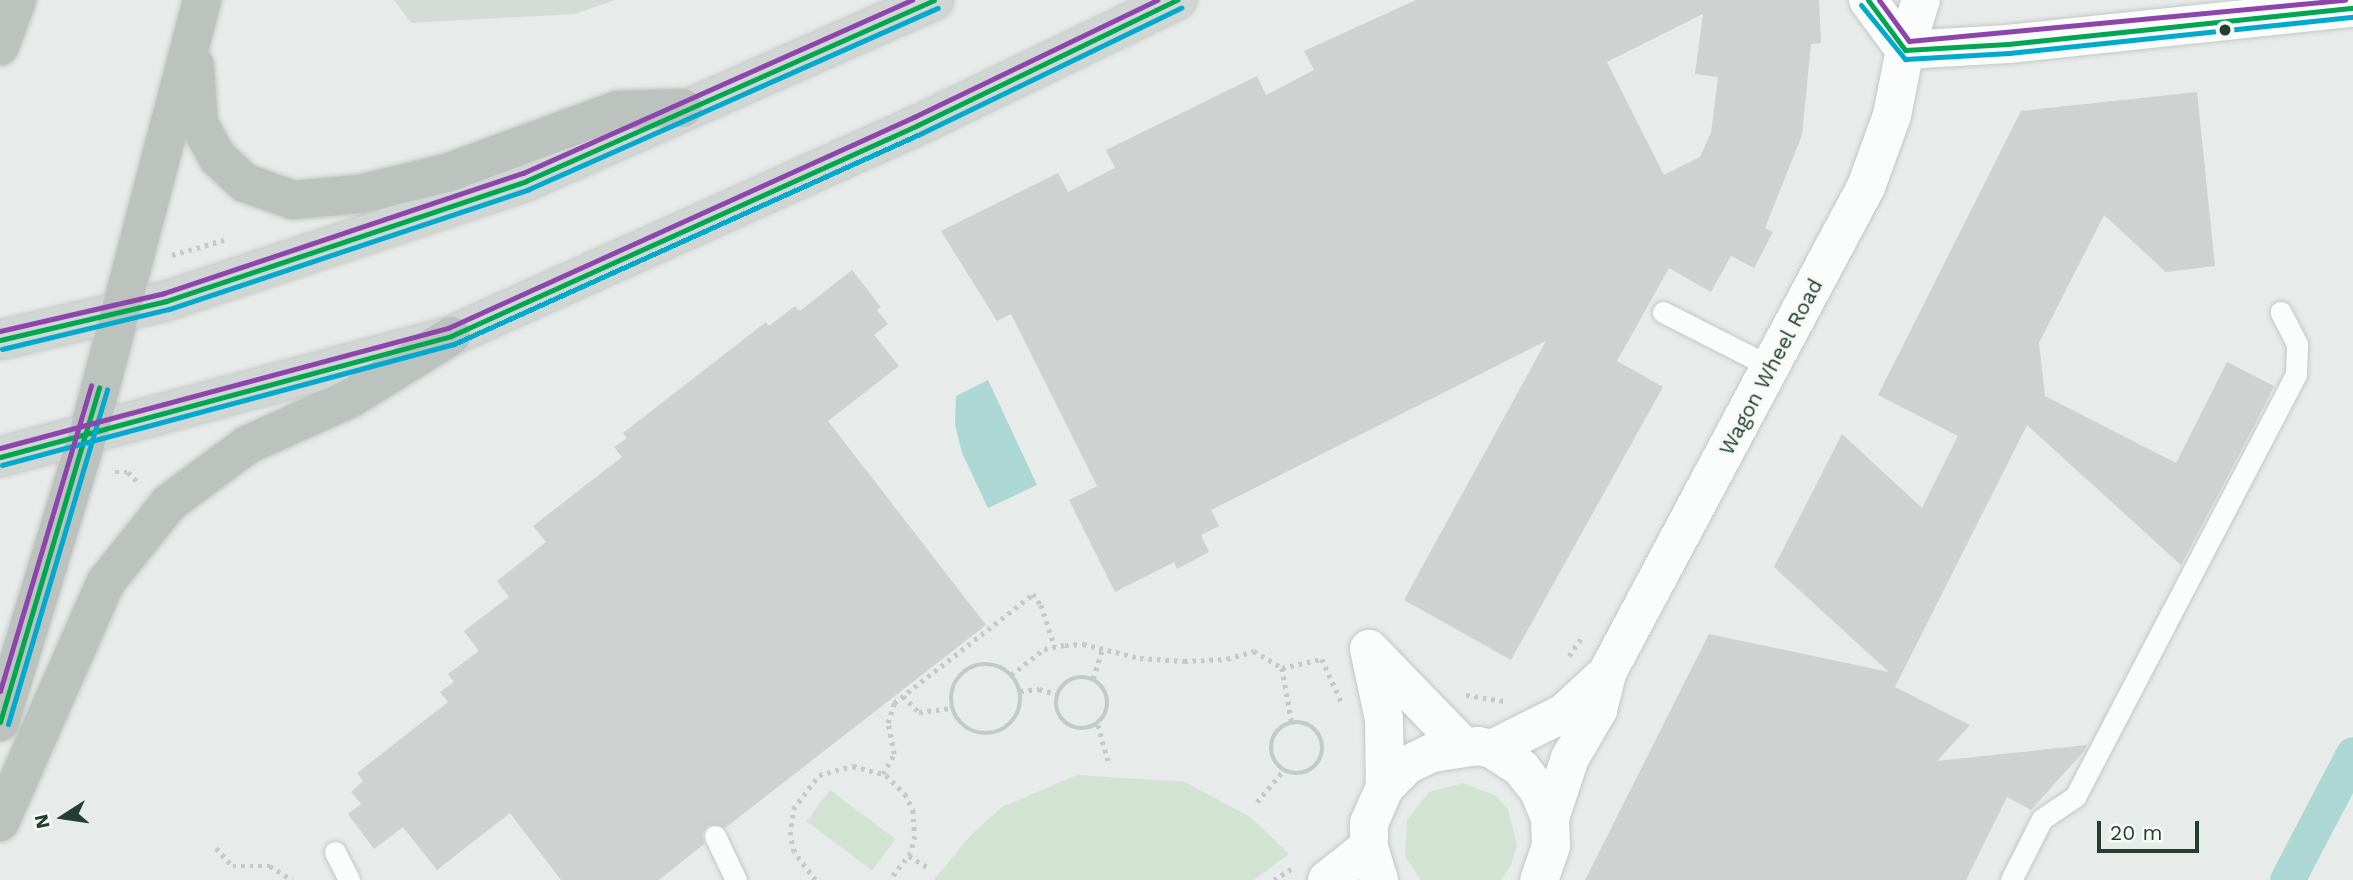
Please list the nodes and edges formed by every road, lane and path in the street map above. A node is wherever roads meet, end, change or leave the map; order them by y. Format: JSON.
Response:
{"nodes":[{"id":1,"x":17,"y":0,"type":"edge"},
{"id":2,"x":934,"y":0,"type":"edge"},
{"id":3,"x":1177,"y":0,"type":"edge"},
{"id":4,"x":1868,"y":0,"type":"edge"},
{"id":5,"x":1921,"y":0,"type":"edge"},
{"id":6,"x":200,"y":7,"type":"edge"},
{"id":7,"x":2353,"y":8,"type":"edge"},
{"id":8,"x":0,"y":46,"type":"edge"},
{"id":9,"x":1905,"y":50,"type":"junction"},
{"id":10,"x":683,"y":108,"type":"junction"},
{"id":11,"x":228,"y":239,"type":"dead end"},
{"id":12,"x":164,"y":257,"type":"dead end"},
{"id":13,"x":118,"y":312,"type":"junction"},
{"id":14,"x":1663,"y":312,"type":"dead end"},
{"id":15,"x":2281,"y":312,"type":"dead end"},
{"id":16,"x":17,"y":336,"type":"edge"},
{"id":17,"x":451,"y":336,"type":"junction"},
{"id":18,"x":1771,"y":367,"type":"junction"},
{"id":19,"x":88,"y":435,"type":"junction"},
{"id":20,"x":6,"y":456,"type":"edge"},
{"id":21,"x":107,"y":472,"type":"dead end"},
{"id":22,"x":143,"y":487,"type":"dead end"},
{"id":23,"x":1582,"y":636,"type":"dead end"},
{"id":24,"x":1055,"y":647,"type":"junction"},
{"id":25,"x":1103,"y":647,"type":"junction"},
{"id":26,"x":1564,"y":665,"type":"dead end"},
{"id":27,"x":1282,"y":668,"type":"junction"},
{"id":28,"x":1607,"y":673,"type":"junction"},
{"id":29,"x":1012,"y":675,"type":"junction"},
{"id":30,"x":1093,"y":680,"type":"junction"},
{"id":31,"x":1453,"y":690,"type":"dead end"},
{"id":32,"x":1020,"y":691,"type":"junction"},
{"id":33,"x":1057,"y":694,"type":"junction"},
{"id":34,"x":903,"y":696,"type":"junction"},
{"id":35,"x":1510,"y":701,"type":"dead end"},
{"id":36,"x":1343,"y":706,"type":"dead end"},
{"id":37,"x":952,"y":708,"type":"junction"},
{"id":38,"x":0,"y":722,"type":"edge"},
{"id":39,"x":1293,"y":723,"type":"junction"},
{"id":40,"x":1098,"y":725,"type":"junction"},
{"id":41,"x":1478,"y":748,"type":"junction"},
{"id":42,"x":1108,"y":761,"type":"dead end"},
{"id":43,"x":1283,"y":771,"type":"junction"},
{"id":44,"x":883,"y":774,"type":"junction"},
{"id":45,"x":1385,"y":787,"type":"junction"},
{"id":46,"x":1257,"y":802,"type":"dead end"},
{"id":47,"x":1550,"y":818,"type":"junction"},
{"id":48,"x":0,"y":822,"type":"edge"},
{"id":49,"x":715,"y":836,"type":"dead end"},
{"id":50,"x":216,"y":848,"type":"dead end"},
{"id":51,"x":335,"y":852,"type":"dead end"},
{"id":52,"x":909,"y":856,"type":"junction"},
{"id":53,"x":1374,"y":864,"type":"edge"},
{"id":54,"x":929,"y":868,"type":"dead end"},
{"id":55,"x":1314,"y":871,"type":"edge"},
{"id":56,"x":292,"y":880,"type":"edge"},
{"id":57,"x":349,"y":880,"type":"edge"},
{"id":58,"x":736,"y":880,"type":"edge"},
{"id":59,"x":815,"y":880,"type":"edge"},
{"id":60,"x":890,"y":880,"type":"edge"},
{"id":61,"x":1274,"y":880,"type":"edge"},
{"id":62,"x":1539,"y":880,"type":"edge"},
{"id":63,"x":2011,"y":880,"type":"edge"}],
"edges":[{"from":1,"to":8,"type":"highway"},
{"from":2,"to":10,"type":"main road"},
{"from":3,"to":17,"type":"main road"},
{"from":4,"to":9,"type":"street"},
{"from":5,"to":9,"type":"street","name":"Wagon Wheel Road"},
{"from":6,"to":10,"type":"highway"},
{"from":6,"to":13,"type":"highway"},
{"from":7,"to":9,"type":"street"},
{"from":9,"to":18,"type":"street","name":"Wagon Wheel Road"},
{"from":10,"to":13,"type":"main road"},
{"from":11,"to":12,"type":"path"},
{"from":13,"to":16,"type":"main road"},
{"from":13,"to":19,"type":"highway"},
{"from":14,"to":18,"type":"lane"},
{"from":15,"to":63,"type":"lane"},
{"from":17,"to":19,"type":"main road"},
{"from":17,"to":48,"type":"highway"},
{"from":18,"to":28,"type":"street","name":"Wagon Wheel Road"},
{"from":19,"to":20,"type":"main road"},
{"from":19,"to":38,"type":"highway"},
{"from":21,"to":22,"type":"path"},
{"from":23,"to":26,"type":"path"},
{"from":24,"to":25,"type":"path"},
{"from":24,"to":29,"type":"path"},
{"from":24,"to":34,"type":"path"},
{"from":25,"to":27,"type":"path"},
{"from":25,"to":30,"type":"path"},
{"from":27,"to":36,"type":"path"},
{"from":27,"to":39,"type":"path"},
{"from":28,"to":41,"type":"street","name":"Wagon Wheel Road"},
{"from":28,"to":47,"type":"street","name":"Wagon Wheel Road"},
{"from":29,"to":32,"type":"path"},
{"from":29,"to":37,"type":"path"},
{"from":30,"to":33,"type":"path"},
{"from":30,"to":40,"type":"path"},
{"from":31,"to":35,"type":"path"},
{"from":32,"to":33,"type":"path"},
{"from":32,"to":37,"type":"path"},
{"from":33,"to":40,"type":"path"},
{"from":34,"to":37,"type":"path"},
{"from":34,"to":44,"type":"path"},
{"from":39,"to":43,"type":"path"},
{"from":39,"to":43,"type":"path"},
{"from":40,"to":42,"type":"path"},
{"from":41,"to":45,"type":"street","name":"Wagon Wheel Road"},
{"from":41,"to":45,"type":"street"},
{"from":41,"to":47,"type":"street"},
{"from":43,"to":46,"type":"path"},
{"from":44,"to":52,"type":"path"},
{"from":44,"to":59,"type":"path"},
{"from":45,"to":53,"type":"street"},
{"from":47,"to":62,"type":"street"},
{"from":49,"to":58,"type":"lane"},
{"from":50,"to":56,"type":"path"},
{"from":51,"to":57,"type":"lane"},
{"from":52,"to":54,"type":"path"},
{"from":52,"to":60,"type":"path"},
{"from":53,"to":55,"type":"street"},
{"from":55,"to":61,"type":"path"}]}
